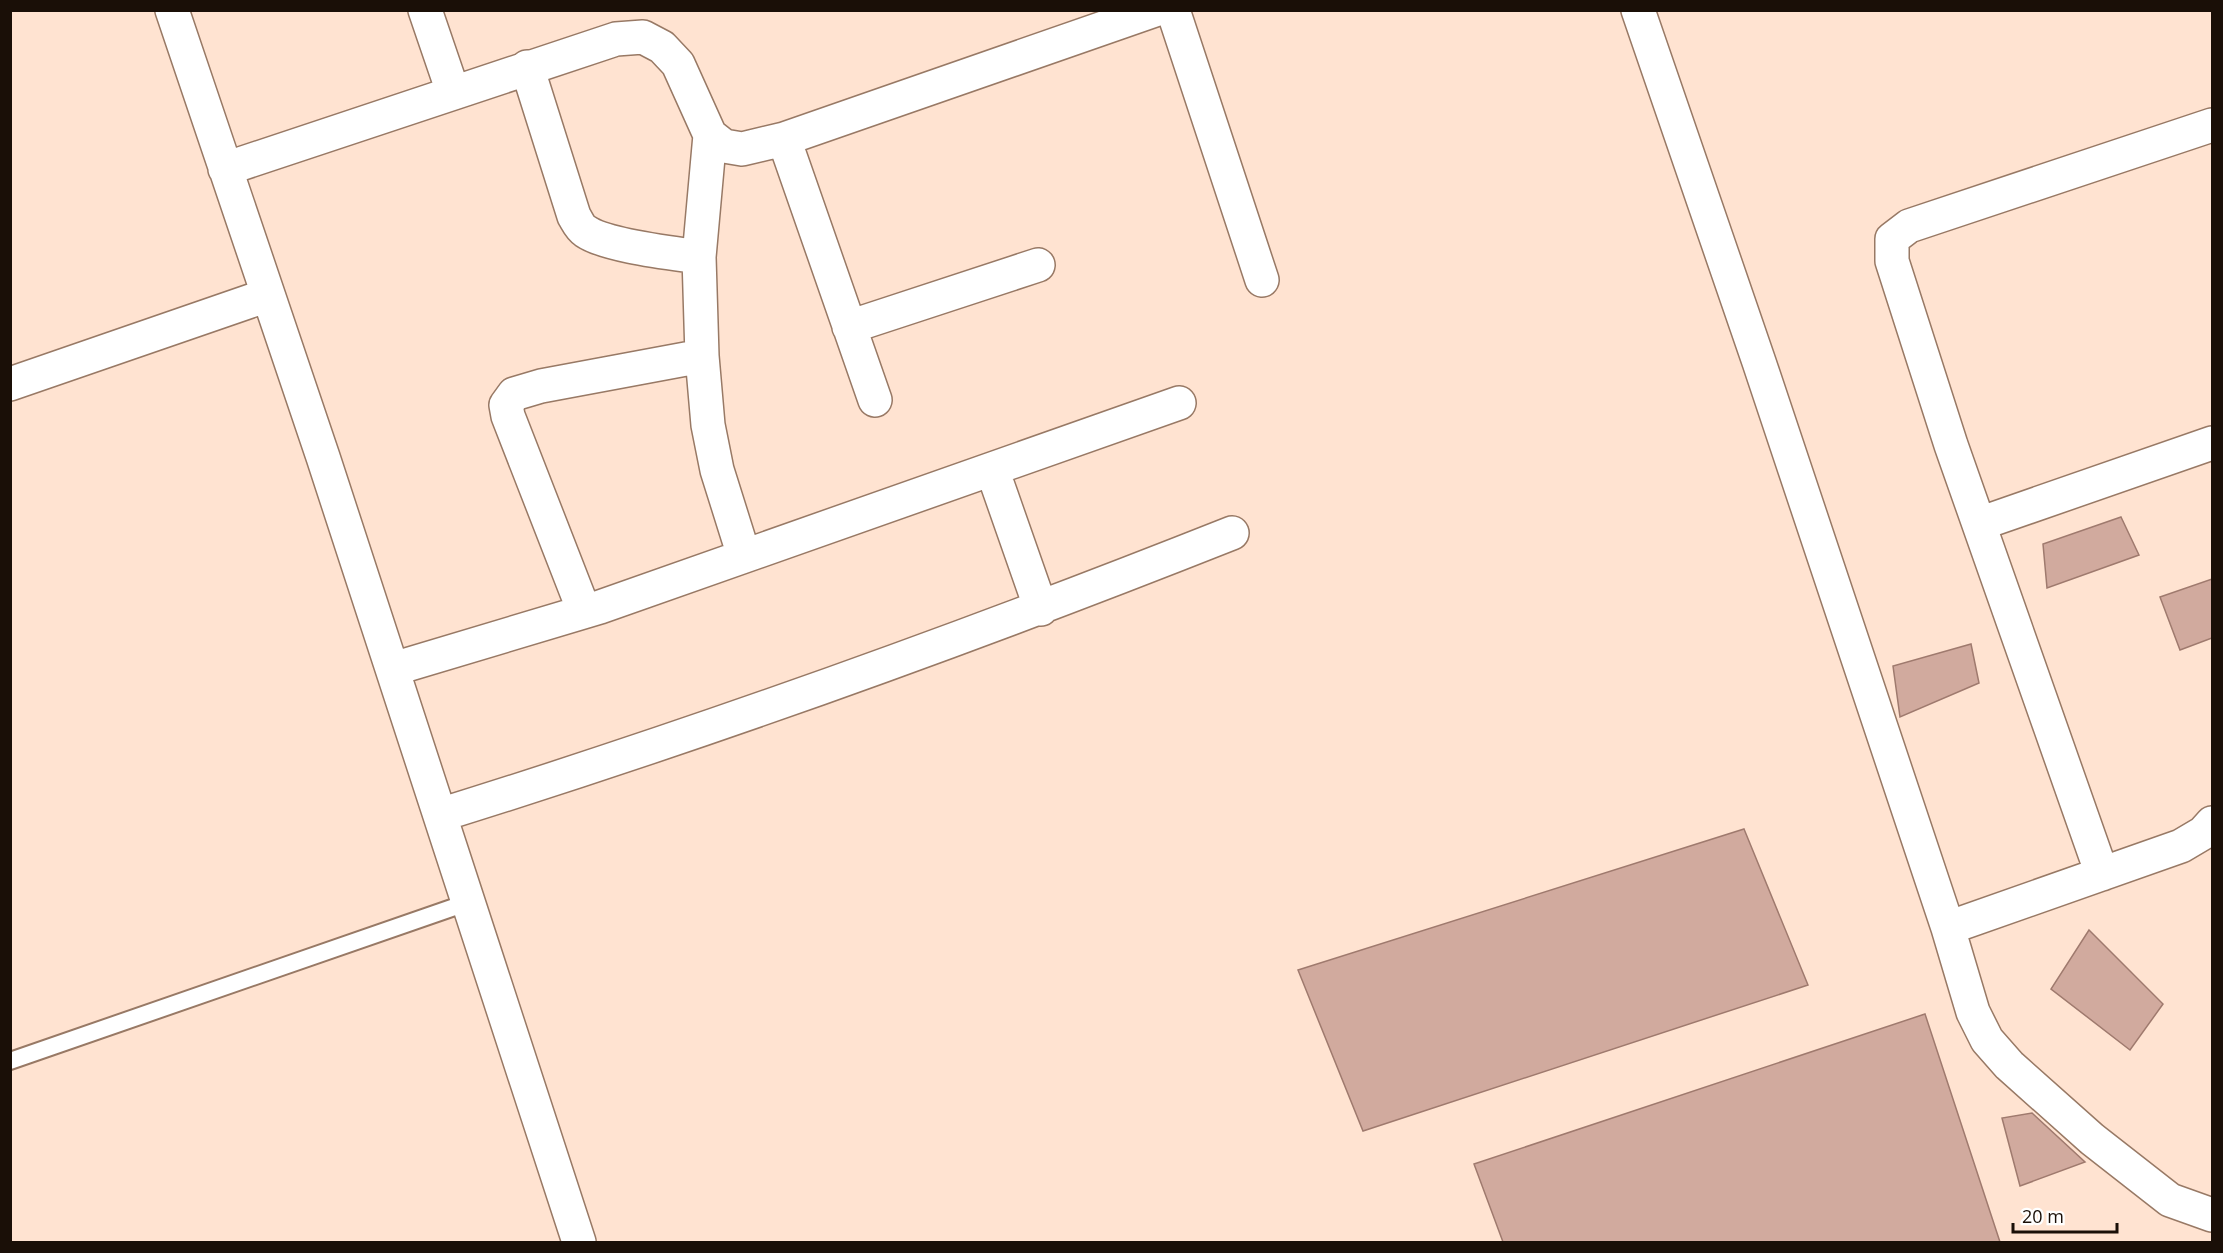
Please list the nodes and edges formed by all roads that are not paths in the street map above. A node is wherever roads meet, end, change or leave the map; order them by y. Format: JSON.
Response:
{"nodes":[{"id":1,"x":172,"y":10,"type":"edge"},
{"id":2,"x":425,"y":10,"type":"edge"},
{"id":3,"x":1155,"y":10,"type":"edge"},
{"id":4,"x":1173,"y":10,"type":"edge"},
{"id":5,"x":1638,"y":10,"type":"edge"},
{"id":6,"x":527,"y":67,"type":"junction"},
{"id":7,"x":453,"y":92,"type":"junction"},
{"id":8,"x":2212,"y":125,"type":"edge"},
{"id":9,"x":710,"y":135,"type":"junction"},
{"id":10,"x":784,"y":139,"type":"junction"},
{"id":11,"x":225,"y":169,"type":"junction"},
{"id":12,"x":699,"y":257,"type":"junction"},
{"id":13,"x":1038,"y":265,"type":"dead end"},
{"id":14,"x":1262,"y":279,"type":"dead end"},
{"id":15,"x":268,"y":295,"type":"junction"},
{"id":16,"x":849,"y":327,"type":"junction"},
{"id":17,"x":702,"y":356,"type":"junction"},
{"id":18,"x":10,"y":384,"type":"edge"},
{"id":19,"x":875,"y":400,"type":"dead end"},
{"id":20,"x":1179,"y":403,"type":"dead end"},
{"id":21,"x":2212,"y":443,"type":"edge"},
{"id":22,"x":992,"y":468,"type":"junction"},
{"id":23,"x":1979,"y":524,"type":"junction"},
{"id":24,"x":1232,"y":534,"type":"dead end"},
{"id":25,"x":744,"y":556,"type":"junction"},
{"id":26,"x":1041,"y":609,"type":"junction"},
{"id":27,"x":584,"y":611,"type":"junction"},
{"id":28,"x":393,"y":669,"type":"junction"},
{"id":29,"x":440,"y":815,"type":"junction"},
{"id":30,"x":2212,"y":823,"type":"edge"},
{"id":31,"x":2102,"y":873,"type":"junction"},
{"id":32,"x":469,"y":902,"type":"junction"},
{"id":33,"x":1947,"y":928,"type":"junction"},
{"id":34,"x":10,"y":1061,"type":"edge"},
{"id":35,"x":2212,"y":1215,"type":"edge"},
{"id":36,"x":579,"y":1242,"type":"edge"}],
"edges":[{"from":1,"to":11,"type":"street"},
{"from":2,"to":7,"type":"street"},
{"from":3,"to":10,"type":"street"},
{"from":4,"to":14,"type":"street"},
{"from":5,"to":33,"type":"street"},
{"from":6,"to":7,"type":"street"},
{"from":6,"to":9,"type":"street"},
{"from":6,"to":12,"type":"street"},
{"from":7,"to":11,"type":"street"},
{"from":8,"to":23,"type":"street"},
{"from":9,"to":10,"type":"street"},
{"from":9,"to":12,"type":"street"},
{"from":10,"to":16,"type":"street"},
{"from":11,"to":15,"type":"street"},
{"from":12,"to":17,"type":"street"},
{"from":13,"to":16,"type":"street"},
{"from":15,"to":18,"type":"street"},
{"from":15,"to":28,"type":"street"},
{"from":16,"to":19,"type":"street"},
{"from":17,"to":25,"type":"street"},
{"from":17,"to":27,"type":"street"},
{"from":20,"to":22,"type":"street"},
{"from":21,"to":23,"type":"street"},
{"from":22,"to":25,"type":"street"},
{"from":22,"to":26,"type":"street"},
{"from":23,"to":31,"type":"street"},
{"from":24,"to":26,"type":"street"},
{"from":25,"to":27,"type":"street"},
{"from":26,"to":29,"type":"street"},
{"from":27,"to":28,"type":"street"},
{"from":28,"to":29,"type":"street"},
{"from":29,"to":32,"type":"street"},
{"from":30,"to":31,"type":"street"},
{"from":31,"to":33,"type":"street"},
{"from":32,"to":34,"type":"lane"},
{"from":32,"to":36,"type":"street"},
{"from":33,"to":35,"type":"street"}]}
